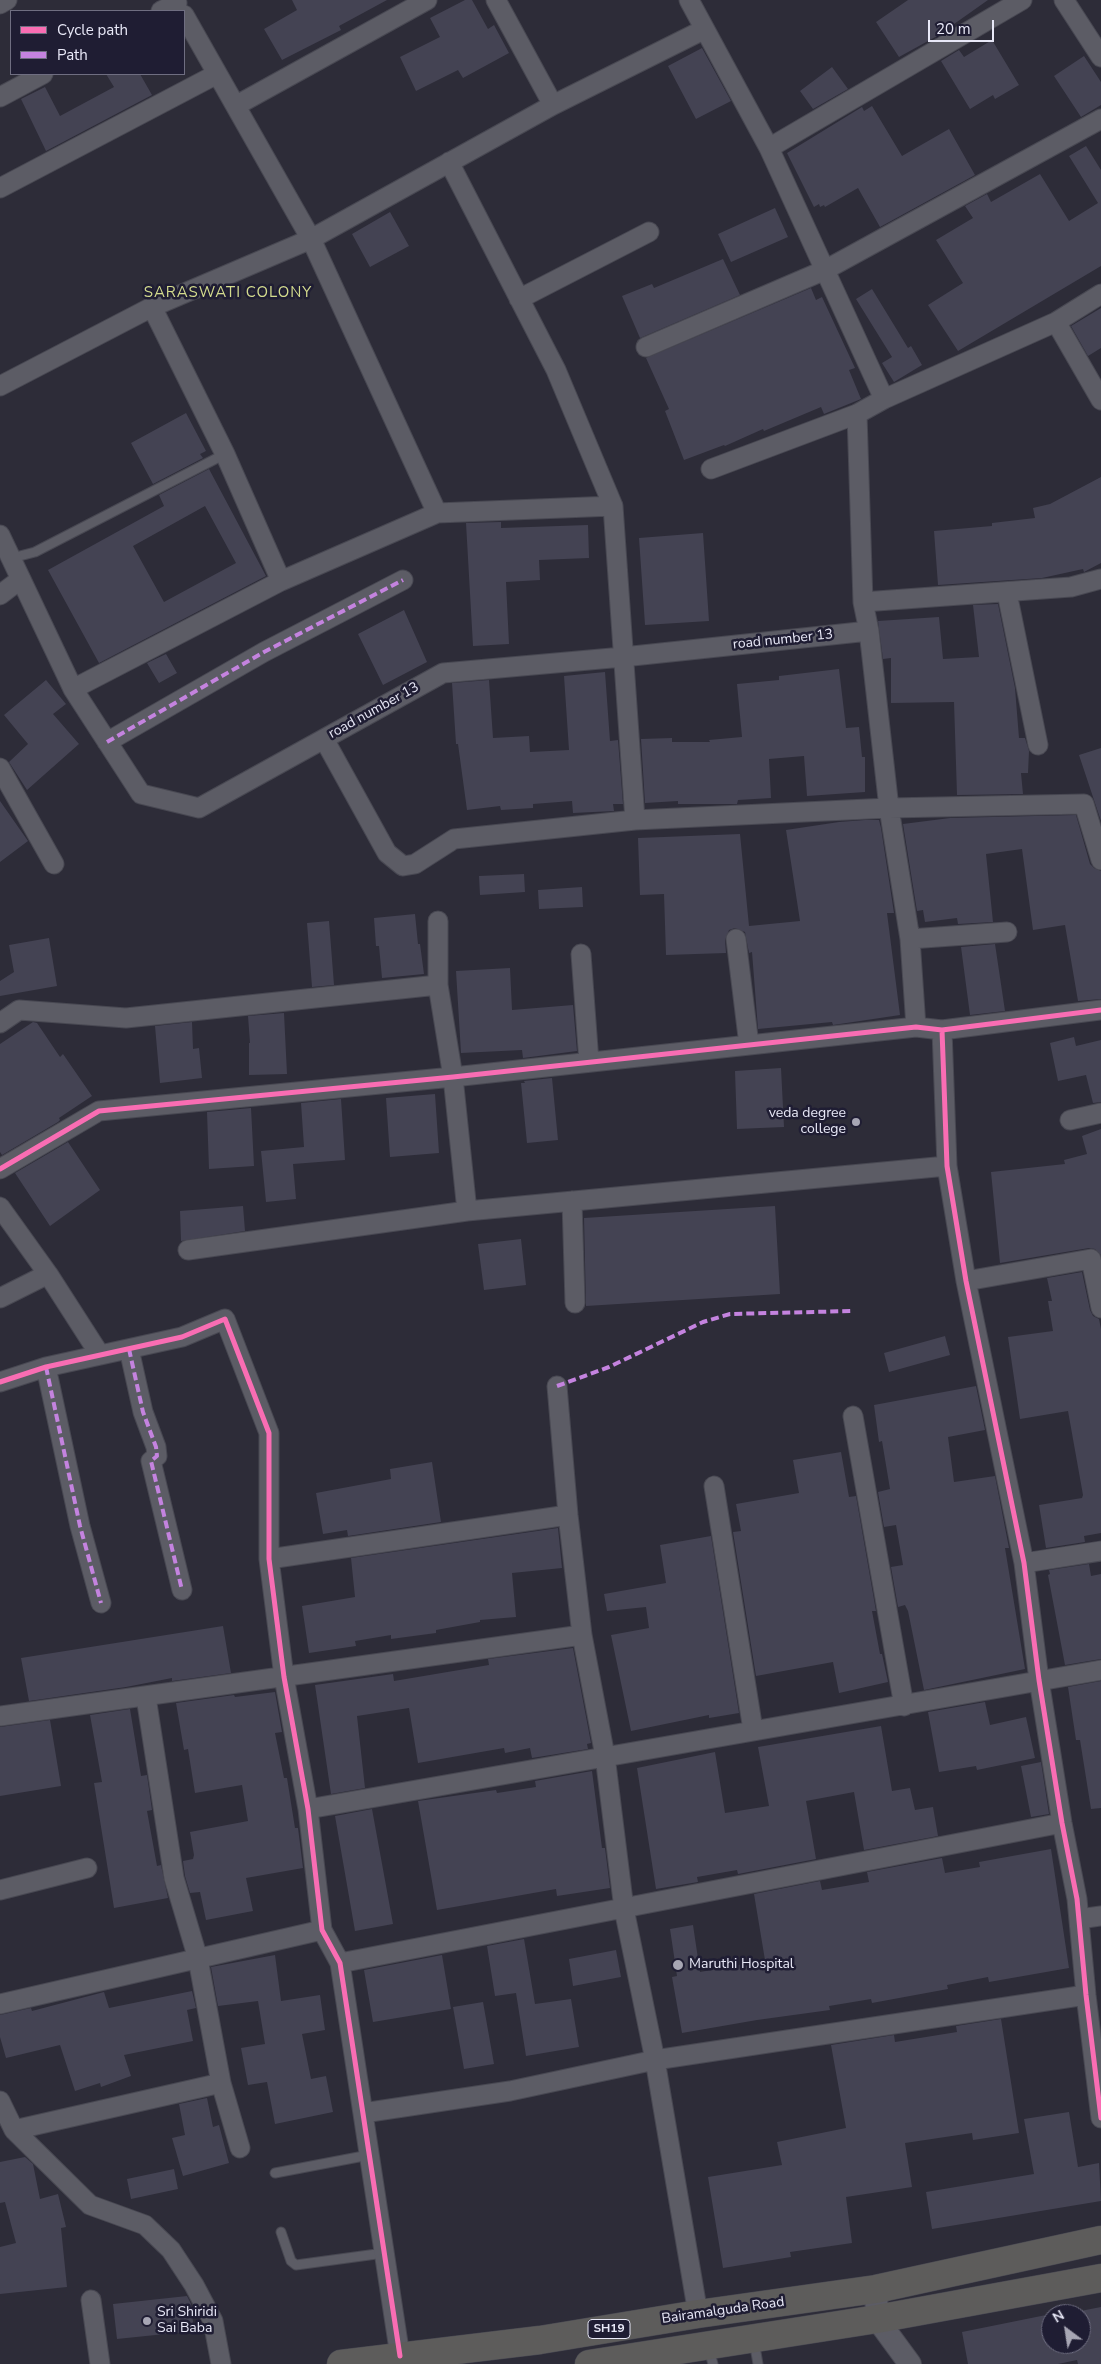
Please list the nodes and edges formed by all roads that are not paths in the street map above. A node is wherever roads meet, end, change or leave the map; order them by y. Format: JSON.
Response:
{"nodes":[{"id":1,"x":7,"y":0,"type":"edge"},
{"id":2,"x":427,"y":0,"type":"edge"},
{"id":3,"x":496,"y":0,"type":"edge"},
{"id":4,"x":689,"y":0,"type":"edge"},
{"id":5,"x":1022,"y":0,"type":"edge"},
{"id":6,"x":1064,"y":0,"type":"edge"},
{"id":7,"x":0,"y":4,"type":"edge"},
{"id":8,"x":185,"y":22,"type":"edge"},
{"id":9,"x":703,"y":30,"type":"junction"},
{"id":10,"x":1101,"y":56,"type":"edge"},
{"id":11,"x":217,"y":74,"type":"junction"},
{"id":12,"x":41,"y":75,"type":"edge"},
{"id":13,"x":0,"y":97,"type":"edge"},
{"id":14,"x":237,"y":105,"type":"junction"},
{"id":15,"x":553,"y":105,"type":"junction"},
{"id":16,"x":1101,"y":119,"type":"edge"},
{"id":17,"x":769,"y":148,"type":"junction"},
{"id":18,"x":448,"y":162,"type":"junction"},
{"id":19,"x":0,"y":188,"type":"edge"},
{"id":20,"x":649,"y":232,"type":"dead end"},
{"id":21,"x":311,"y":239,"type":"junction"},
{"id":22,"x":825,"y":270,"type":"junction"},
{"id":23,"x":1101,"y":294,"type":"edge"},
{"id":24,"x":519,"y":299,"type":"junction"},
{"id":25,"x":152,"y":307,"type":"junction"},
{"id":26,"x":1056,"y":322,"type":"junction"},
{"id":27,"x":646,"y":347,"type":"dead end"},
{"id":28,"x":0,"y":386,"type":"edge"},
{"id":29,"x":884,"y":399,"type":"junction"},
{"id":30,"x":1101,"y":400,"type":"edge"},
{"id":31,"x":857,"y":414,"type":"junction"},
{"id":32,"x":226,"y":454,"type":"junction"},
{"id":33,"x":711,"y":469,"type":"dead end"},
{"id":34,"x":613,"y":506,"type":"junction"},
{"id":35,"x":437,"y":513,"type":"junction"},
{"id":36,"x":0,"y":535,"type":"edge"},
{"id":37,"x":12,"y":558,"type":"junction"},
{"id":38,"x":21,"y":579,"type":"junction"},
{"id":39,"x":1101,"y":579,"type":"edge"},
{"id":40,"x":281,"y":580,"type":"junction"},
{"id":41,"x":403,"y":580,"type":"dead end"},
{"id":42,"x":1007,"y":593,"type":"junction"},
{"id":43,"x":0,"y":595,"type":"edge"},
{"id":44,"x":863,"y":602,"type":"junction"},
{"id":45,"x":869,"y":631,"type":"junction"},
{"id":46,"x":623,"y":657,"type":"junction"},
{"id":47,"x":73,"y":690,"type":"junction"},
{"id":48,"x":324,"y":739,"type":"junction"},
{"id":49,"x":107,"y":742,"type":"junction"},
{"id":50,"x":1038,"y":745,"type":"dead end"},
{"id":51,"x":0,"y":768,"type":"edge"},
{"id":52,"x":889,"y":808,"type":"junction"},
{"id":53,"x":635,"y":820,"type":"junction"},
{"id":54,"x":1101,"y":860,"type":"edge"},
{"id":55,"x":54,"y":864,"type":"dead end"},
{"id":56,"x":438,"y":921,"type":"dead end"},
{"id":57,"x":1007,"y":932,"type":"dead end"},
{"id":58,"x":736,"y":939,"type":"dead end"},
{"id":59,"x":910,"y":939,"type":"junction"},
{"id":60,"x":581,"y":954,"type":"dead end"},
{"id":61,"x":438,"y":985,"type":"junction"},
{"id":62,"x":1101,"y":1010,"type":"edge"},
{"id":63,"x":0,"y":1022,"type":"edge"},
{"id":64,"x":916,"y":1028,"type":"junction"},
{"id":65,"x":942,"y":1030,"type":"junction"},
{"id":66,"x":749,"y":1045,"type":"junction"},
{"id":67,"x":589,"y":1062,"type":"junction"},
{"id":68,"x":453,"y":1077,"type":"junction"},
{"id":69,"x":1101,"y":1113,"type":"edge"},
{"id":70,"x":1070,"y":1120,"type":"dead end"},
{"id":71,"x":947,"y":1166,"type":"junction"},
{"id":72,"x":0,"y":1169,"type":"edge"},
{"id":73,"x":572,"y":1201,"type":"junction"},
{"id":74,"x":0,"y":1207,"type":"edge"},
{"id":75,"x":467,"y":1211,"type":"junction"},
{"id":76,"x":188,"y":1250,"type":"dead end"},
{"id":77,"x":1096,"y":1258,"type":"edge"},
{"id":78,"x":48,"y":1274,"type":"junction"},
{"id":79,"x":966,"y":1282,"type":"junction"},
{"id":80,"x":0,"y":1298,"type":"edge"},
{"id":81,"x":575,"y":1303,"type":"dead end"},
{"id":82,"x":1101,"y":1308,"type":"edge"},
{"id":83,"x":129,"y":1349,"type":"junction"},
{"id":84,"x":100,"y":1355,"type":"junction"},
{"id":85,"x":46,"y":1367,"type":"junction"},
{"id":86,"x":0,"y":1382,"type":"edge"},
{"id":87,"x":557,"y":1386,"type":"dead end"},
{"id":88,"x":854,"y":1416,"type":"dead end"},
{"id":89,"x":714,"y":1486,"type":"dead end"},
{"id":90,"x":568,"y":1515,"type":"junction"},
{"id":91,"x":1101,"y":1550,"type":"edge"},
{"id":92,"x":269,"y":1559,"type":"junction"},
{"id":93,"x":1024,"y":1563,"type":"junction"},
{"id":94,"x":182,"y":1590,"type":"dead end"},
{"id":95,"x":101,"y":1603,"type":"dead end"},
{"id":96,"x":582,"y":1635,"type":"junction"},
{"id":97,"x":1101,"y":1670,"type":"edge"},
{"id":98,"x":284,"y":1677,"type":"junction"},
{"id":99,"x":1039,"y":1680,"type":"junction"},
{"id":100,"x":146,"y":1697,"type":"junction"},
{"id":101,"x":904,"y":1706,"type":"junction"},
{"id":102,"x":0,"y":1716,"type":"edge"},
{"id":103,"x":753,"y":1730,"type":"junction"},
{"id":104,"x":604,"y":1756,"type":"junction"},
{"id":105,"x":308,"y":1809,"type":"junction"},
{"id":106,"x":1062,"y":1822,"type":"junction"},
{"id":107,"x":87,"y":1868,"type":"dead end"},
{"id":108,"x":0,"y":1890,"type":"edge"},
{"id":109,"x":624,"y":1909,"type":"junction"},
{"id":110,"x":1101,"y":1916,"type":"edge"},
{"id":111,"x":1079,"y":1919,"type":"junction"},
{"id":112,"x":322,"y":1930,"type":"junction"},
{"id":113,"x":198,"y":1959,"type":"junction"},
{"id":114,"x":340,"y":1963,"type":"junction"},
{"id":115,"x":1086,"y":1995,"type":"junction"},
{"id":116,"x":0,"y":2004,"type":"edge"},
{"id":117,"x":655,"y":2060,"type":"junction"},
{"id":118,"x":221,"y":2083,"type":"junction"},
{"id":119,"x":0,"y":2101,"type":"edge"},
{"id":120,"x":363,"y":2113,"type":"junction"},
{"id":121,"x":1101,"y":2118,"type":"edge"},
{"id":122,"x":14,"y":2130,"type":"junction"},
{"id":123,"x":240,"y":2148,"type":"dead end"},
{"id":124,"x":370,"y":2155,"type":"junction"},
{"id":125,"x":275,"y":2173,"type":"dead end"},
{"id":126,"x":282,"y":2232,"type":"dead end"},
{"id":127,"x":1101,"y":2240,"type":"edge"},
{"id":128,"x":384,"y":2253,"type":"junction"},
{"id":129,"x":1101,"y":2278,"type":"edge"},
{"id":130,"x":876,"y":2289,"type":"junction"},
{"id":131,"x":91,"y":2300,"type":"dead end"},
{"id":132,"x":698,"y":2314,"type":"junction"},
{"id":133,"x":877,"y":2319,"type":"junction"},
{"id":134,"x":756,"y":2351,"type":"edge"},
{"id":135,"x":710,"y":2355,"type":"edge"},
{"id":136,"x":400,"y":2356,"type":"junction"},
{"id":137,"x":100,"y":2364,"type":"edge"},
{"id":138,"x":220,"y":2364,"type":"edge"},
{"id":139,"x":341,"y":2364,"type":"edge"},
{"id":140,"x":589,"y":2364,"type":"edge"},
{"id":141,"x":910,"y":2364,"type":"edge"}],
"edges":[{"from":1,"to":7,"type":"street"},
{"from":2,"to":14,"type":"street"},
{"from":3,"to":15,"type":"street"},
{"from":4,"to":9,"type":"street"},
{"from":5,"to":17,"type":"street"},
{"from":6,"to":10,"type":"street"},
{"from":8,"to":11,"type":"street"},
{"from":9,"to":15,"type":"street"},
{"from":9,"to":17,"type":"street"},
{"from":11,"to":14,"type":"street"},
{"from":11,"to":19,"type":"street"},
{"from":12,"to":13,"type":"street"},
{"from":14,"to":21,"type":"street"},
{"from":15,"to":18,"type":"street"},
{"from":16,"to":22,"type":"street"},
{"from":17,"to":22,"type":"street"},
{"from":18,"to":21,"type":"street"},
{"from":18,"to":24,"type":"street"},
{"from":20,"to":24,"type":"street"},
{"from":21,"to":25,"type":"street"},
{"from":21,"to":35,"type":"street"},
{"from":22,"to":27,"type":"street"},
{"from":22,"to":29,"type":"street"},
{"from":23,"to":26,"type":"street"},
{"from":24,"to":34,"type":"street"},
{"from":25,"to":28,"type":"street"},
{"from":25,"to":32,"type":"street"},
{"from":26,"to":29,"type":"street"},
{"from":26,"to":30,"type":"street"},
{"from":29,"to":31,"type":"street"},
{"from":31,"to":33,"type":"street"},
{"from":31,"to":44,"type":"street"},
{"from":32,"to":37,"type":"lane"},
{"from":32,"to":40,"type":"street"},
{"from":34,"to":35,"type":"street"},
{"from":34,"to":46,"type":"street"},
{"from":35,"to":40,"type":"street"},
{"from":36,"to":37,"type":"street","name":"road number 13"},
{"from":37,"to":38,"type":"street","name":"road number 13"},
{"from":38,"to":43,"type":"street"},
{"from":38,"to":47,"type":"street","name":"road number 13"},
{"from":39,"to":42,"type":"street"},
{"from":40,"to":47,"type":"street"},
{"from":41,"to":49,"type":"street"},
{"from":42,"to":44,"type":"street"},
{"from":42,"to":50,"type":"street"},
{"from":44,"to":45,"type":"street"},
{"from":45,"to":46,"type":"street","name":"road number 13"},
{"from":45,"to":52,"type":"street"},
{"from":46,"to":48,"type":"street","name":"road number 13"},
{"from":46,"to":53,"type":"street"},
{"from":47,"to":49,"type":"street","name":"road number 13"},
{"from":48,"to":49,"type":"street","name":"road number 13"},
{"from":48,"to":53,"type":"street"},
{"from":51,"to":55,"type":"street"},
{"from":52,"to":53,"type":"street"},
{"from":52,"to":54,"type":"street"},
{"from":52,"to":59,"type":"street"},
{"from":56,"to":61,"type":"street"},
{"from":57,"to":59,"type":"street"},
{"from":58,"to":66,"type":"street"},
{"from":59,"to":64,"type":"street"},
{"from":60,"to":67,"type":"street"},
{"from":61,"to":63,"type":"street"},
{"from":61,"to":68,"type":"street"},
{"from":62,"to":65,"type":"street"},
{"from":64,"to":65,"type":"street"},
{"from":64,"to":66,"type":"street"},
{"from":65,"to":71,"type":"street"},
{"from":66,"to":67,"type":"street"},
{"from":67,"to":68,"type":"street"},
{"from":68,"to":72,"type":"street"},
{"from":68,"to":75,"type":"street"},
{"from":69,"to":70,"type":"street"},
{"from":71,"to":73,"type":"street"},
{"from":71,"to":79,"type":"street"},
{"from":73,"to":75,"type":"street"},
{"from":73,"to":81,"type":"street"},
{"from":74,"to":78,"type":"street"},
{"from":75,"to":76,"type":"street"},
{"from":77,"to":79,"type":"street"},
{"from":77,"to":82,"type":"street"},
{"from":78,"to":80,"type":"street"},
{"from":78,"to":84,"type":"street"},
{"from":79,"to":93,"type":"street"},
{"from":83,"to":84,"type":"street"},
{"from":83,"to":92,"type":"street"},
{"from":83,"to":94,"type":"street"},
{"from":84,"to":85,"type":"street"},
{"from":85,"to":86,"type":"street"},
{"from":85,"to":95,"type":"street"},
{"from":87,"to":90,"type":"street"},
{"from":88,"to":101,"type":"street"},
{"from":89,"to":103,"type":"street"},
{"from":90,"to":92,"type":"street"},
{"from":90,"to":96,"type":"street"},
{"from":91,"to":93,"type":"street"},
{"from":92,"to":98,"type":"street"},
{"from":93,"to":99,"type":"street"},
{"from":96,"to":98,"type":"street"},
{"from":96,"to":104,"type":"street"},
{"from":97,"to":99,"type":"street"},
{"from":98,"to":100,"type":"street"},
{"from":98,"to":105,"type":"street"},
{"from":99,"to":101,"type":"street"},
{"from":99,"to":106,"type":"street"},
{"from":100,"to":102,"type":"street"},
{"from":100,"to":113,"type":"street"},
{"from":101,"to":103,"type":"street"},
{"from":103,"to":104,"type":"street"},
{"from":104,"to":105,"type":"street"},
{"from":104,"to":109,"type":"street"},
{"from":105,"to":112,"type":"street"},
{"from":106,"to":109,"type":"street"},
{"from":106,"to":111,"type":"street"},
{"from":107,"to":108,"type":"street"},
{"from":109,"to":114,"type":"street"},
{"from":109,"to":117,"type":"street"},
{"from":110,"to":111,"type":"street"},
{"from":111,"to":115,"type":"street"},
{"from":112,"to":113,"type":"street"},
{"from":112,"to":114,"type":"street"},
{"from":113,"to":116,"type":"street"},
{"from":113,"to":118,"type":"street"},
{"from":114,"to":120,"type":"street"},
{"from":115,"to":117,"type":"street"},
{"from":115,"to":121,"type":"street"},
{"from":117,"to":120,"type":"street"},
{"from":117,"to":132,"type":"street"},
{"from":118,"to":122,"type":"street"},
{"from":118,"to":123,"type":"street"},
{"from":119,"to":122,"type":"street"},
{"from":120,"to":124,"type":"street"},
{"from":122,"to":138,"type":"street"},
{"from":124,"to":125,"type":"lane"},
{"from":124,"to":128,"type":"street"},
{"from":126,"to":128,"type":"lane"},
{"from":127,"to":130,"type":"main road","name":"Bairamalguda Road","number":"SH19"},
{"from":128,"to":136,"type":"street"},
{"from":129,"to":133,"type":"main road","number":"SH19"},
{"from":130,"to":132,"type":"main road","name":"Bairamalguda Road","number":"SH19"},
{"from":130,"to":133,"type":"street"},
{"from":131,"to":137,"type":"street"},
{"from":132,"to":136,"type":"main road","name":"Bairamalguda Road","number":"SH19"},
{"from":133,"to":134,"type":"main road","number":"SH19"},
{"from":133,"to":141,"type":"street"},
{"from":134,"to":135,"type":"main road","number":"SH19"},
{"from":135,"to":140,"type":"main road","number":"SH19"},
{"from":136,"to":139,"type":"main road","name":"Bairamalguda Road","number":"SH19"}]}
